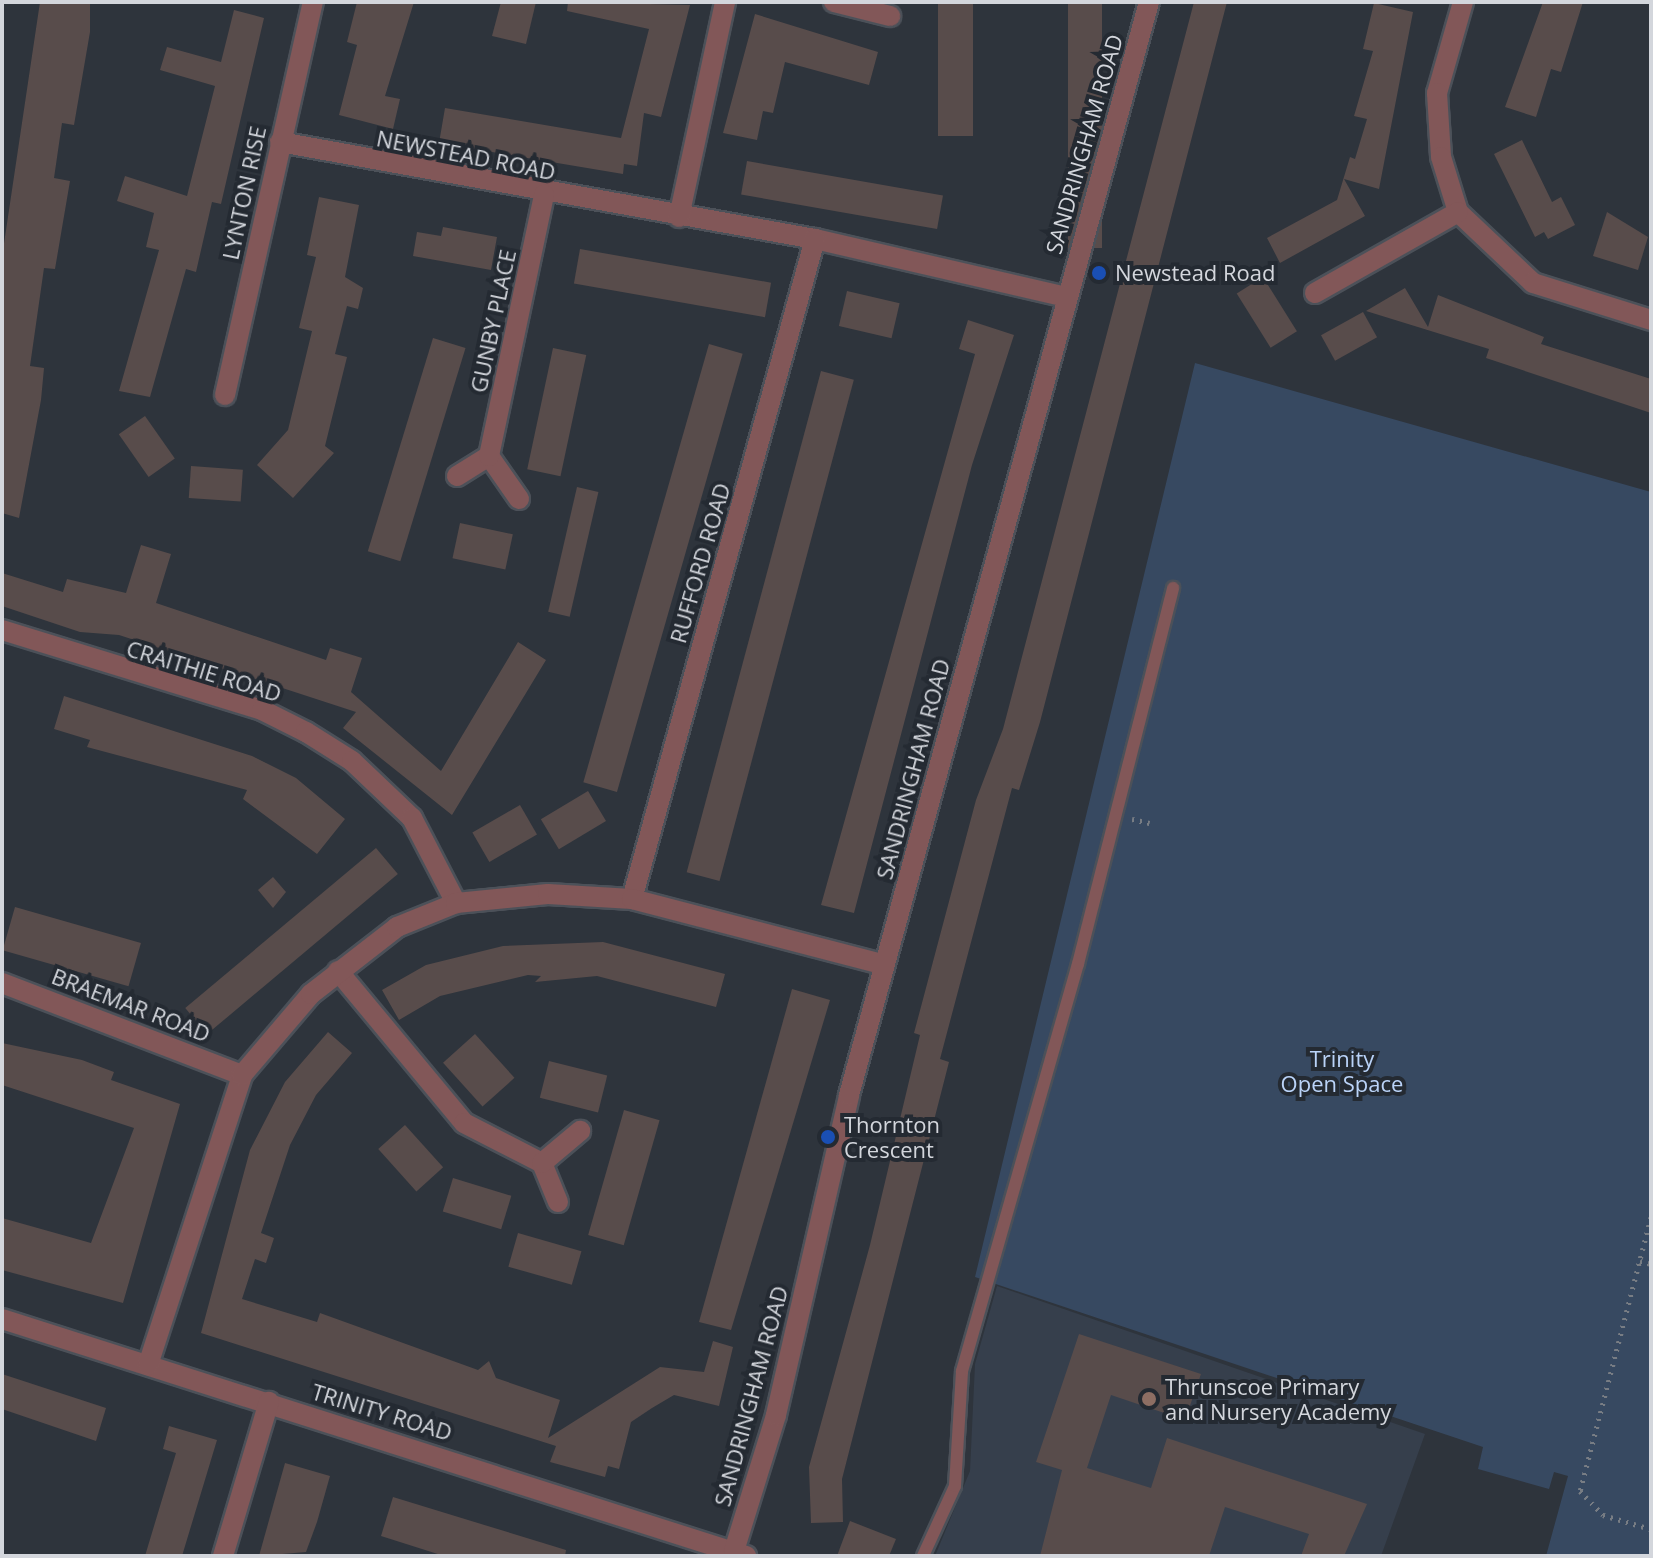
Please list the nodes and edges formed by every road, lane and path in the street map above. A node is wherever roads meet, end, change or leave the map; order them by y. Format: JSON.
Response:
{"nodes":[{"id":1,"x":313,"y":2,"type":"edge"},
{"id":2,"x":725,"y":2,"type":"edge"},
{"id":3,"x":1149,"y":2,"type":"edge"},
{"id":4,"x":1463,"y":2,"type":"edge"},
{"id":5,"x":841,"y":3,"type":"edge"},
{"id":6,"x":890,"y":16,"type":"dead end"},
{"id":7,"x":280,"y":142,"type":"junction"},
{"id":8,"x":544,"y":195,"type":"junction"},
{"id":9,"x":1458,"y":212,"type":"junction"},
{"id":10,"x":679,"y":217,"type":"junction"},
{"id":11,"x":815,"y":239,"type":"junction"},
{"id":12,"x":1315,"y":293,"type":"dead end"},
{"id":13,"x":1067,"y":297,"type":"junction"},
{"id":14,"x":1651,"y":320,"type":"edge"},
{"id":15,"x":225,"y":395,"type":"dead end"},
{"id":16,"x":489,"y":456,"type":"junction"},
{"id":17,"x":457,"y":476,"type":"dead end"},
{"id":18,"x":519,"y":499,"type":"dead end"},
{"id":19,"x":1173,"y":588,"type":"dead end"},
{"id":20,"x":2,"y":630,"type":"edge"},
{"id":21,"x":632,"y":899,"type":"junction"},
{"id":22,"x":456,"y":903,"type":"junction"},
{"id":23,"x":885,"y":965,"type":"junction"},
{"id":24,"x":338,"y":971,"type":"junction"},
{"id":25,"x":2,"y":983,"type":"edge"},
{"id":26,"x":242,"y":1075,"type":"junction"},
{"id":27,"x":580,"y":1131,"type":"dead end"},
{"id":28,"x":542,"y":1163,"type":"junction"},
{"id":29,"x":558,"y":1202,"type":"dead end"},
{"id":30,"x":1651,"y":1217,"type":"edge"},
{"id":31,"x":1640,"y":1261,"type":"junction"},
{"id":32,"x":1651,"y":1264,"type":"edge"},
{"id":33,"x":2,"y":1319,"type":"edge"},
{"id":34,"x":148,"y":1365,"type":"junction"},
{"id":35,"x":269,"y":1402,"type":"junction"},
{"id":36,"x":1651,"y":1529,"type":"edge"},
{"id":37,"x":740,"y":1554,"type":"edge"},
{"id":38,"x":223,"y":1556,"type":"edge"},
{"id":39,"x":923,"y":1556,"type":"edge"}],
"edges":[{"from":1,"to":7,"type":"street","name":"LYNTON RISE"},
{"from":2,"to":10,"type":"street"},
{"from":3,"to":13,"type":"street","name":"SANDRINGHAM ROAD"},
{"from":4,"to":9,"type":"street"},
{"from":5,"to":6,"type":"street"},
{"from":7,"to":8,"type":"street","name":"NEWSTEAD ROAD"},
{"from":7,"to":15,"type":"street","name":"LYNTON RISE"},
{"from":8,"to":10,"type":"street","name":"NEWSTEAD ROAD"},
{"from":8,"to":16,"type":"street","name":"GUNBY PLACE"},
{"from":9,"to":12,"type":"street"},
{"from":9,"to":14,"type":"street"},
{"from":10,"to":11,"type":"street","name":"NEWSTEAD ROAD"},
{"from":11,"to":13,"type":"street","name":"NEWSTEAD ROAD"},
{"from":11,"to":21,"type":"street","name":"RUFFORD ROAD"},
{"from":13,"to":23,"type":"street","name":"SANDRINGHAM ROAD"},
{"from":16,"to":17,"type":"street"},
{"from":16,"to":18,"type":"street"},
{"from":19,"to":39,"type":"lane"},
{"from":20,"to":22,"type":"street","name":"CRAITHIE ROAD"},
{"from":21,"to":22,"type":"street"},
{"from":21,"to":23,"type":"street"},
{"from":22,"to":24,"type":"street"},
{"from":23,"to":37,"type":"street","name":"SANDRINGHAM ROAD"},
{"from":24,"to":26,"type":"street"},
{"from":24,"to":28,"type":"street"},
{"from":25,"to":26,"type":"street","name":"BRAEMAR ROAD"},
{"from":26,"to":34,"type":"street"},
{"from":27,"to":28,"type":"street"},
{"from":28,"to":29,"type":"street"},
{"from":30,"to":31,"type":"path"},
{"from":31,"to":32,"type":"path"},
{"from":31,"to":36,"type":"path"},
{"from":33,"to":34,"type":"street","name":"TRINITY ROAD"},
{"from":34,"to":35,"type":"street","name":"TRINITY ROAD"},
{"from":35,"to":37,"type":"street","name":"TRINITY ROAD"},
{"from":35,"to":38,"type":"street"}]}
